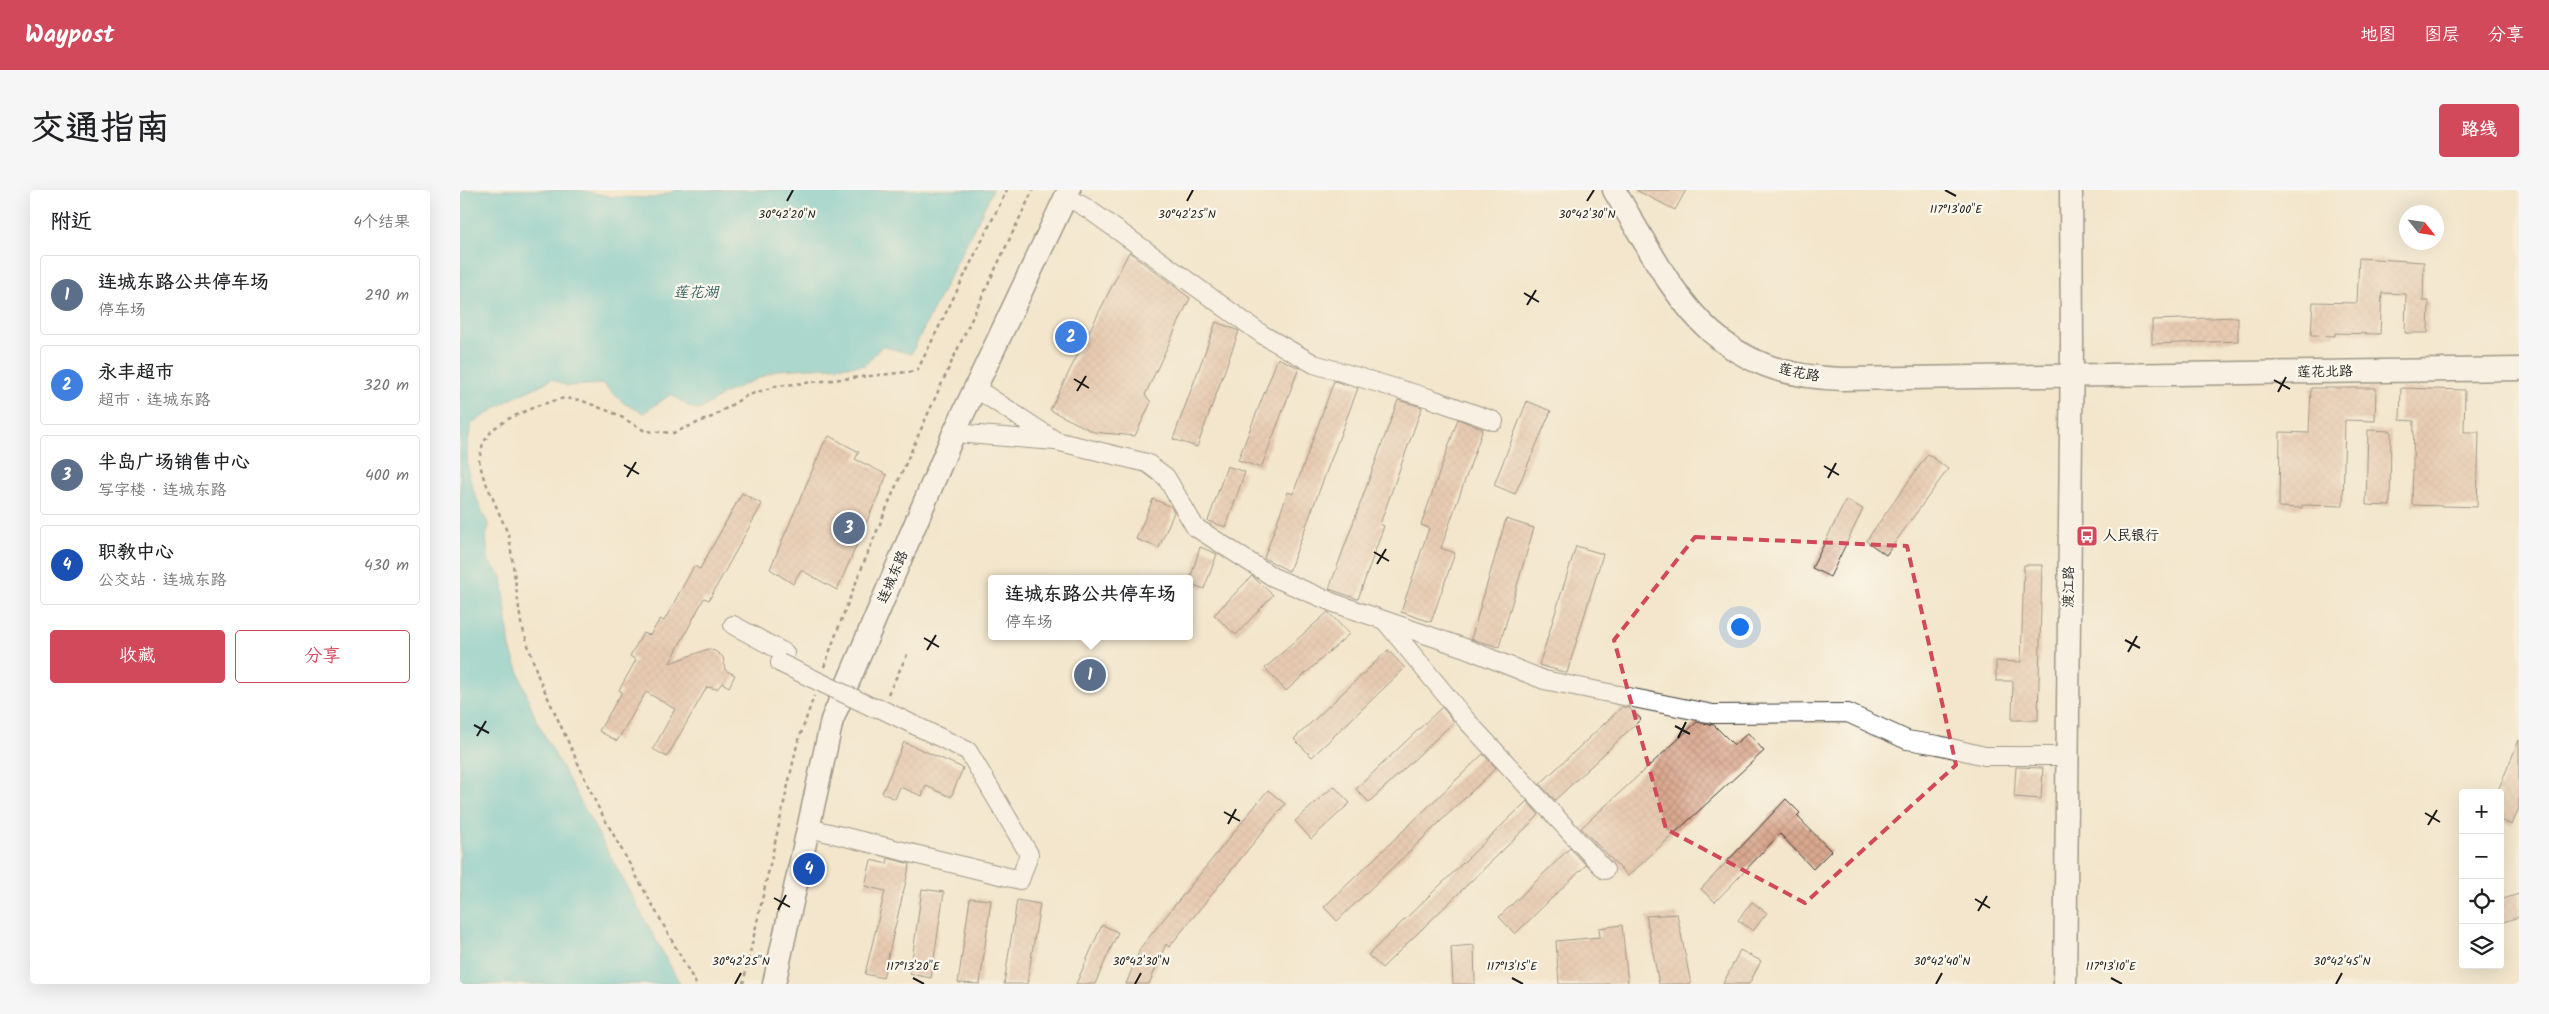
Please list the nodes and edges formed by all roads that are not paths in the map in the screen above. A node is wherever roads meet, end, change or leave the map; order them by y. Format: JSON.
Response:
{"nodes":[{"id":1,"x":1614,"y":190,"type":"edge"},
{"id":2,"x":2071,"y":190,"type":"edge"},
{"id":3,"x":1068,"y":193,"type":"edge"},
{"id":4,"x":2519,"y":369,"type":"edge"},
{"id":5,"x":2071,"y":376,"type":"junction"},
{"id":6,"x":975,"y":388,"type":"junction"},
{"id":7,"x":1494,"y":421,"type":"dead end"},
{"id":8,"x":954,"y":433,"type":"junction"},
{"id":9,"x":1056,"y":441,"type":"junction"},
{"id":10,"x":1384,"y":620,"type":"junction"},
{"id":11,"x":733,"y":625,"type":"dead end"},
{"id":12,"x":2067,"y":756,"type":"junction"},
{"id":13,"x":809,"y":828,"type":"junction"},
{"id":14,"x":1605,"y":870,"type":"dead end"},
{"id":15,"x":774,"y":984,"type":"edge"},
{"id":16,"x":2065,"y":984,"type":"edge"}],
"edges":[{"from":1,"to":5,"type":"main road","name":"莲花路"},
{"from":2,"to":5,"type":"main road","name":"渡江路"},
{"from":3,"to":6,"type":"main road","name":"连城东路"},
{"from":3,"to":7,"type":"lane"},
{"from":4,"to":5,"type":"main road","name":"莲花北路"},
{"from":5,"to":12,"type":"main road","name":"渡江路"},
{"from":6,"to":8,"type":"main road","name":"连城东路"},
{"from":6,"to":9,"type":"lane"},
{"from":8,"to":9,"type":"lane"},
{"from":8,"to":13,"type":"main road","name":"连城东路"},
{"from":9,"to":10,"type":"lane"},
{"from":10,"to":12,"type":"lane"},
{"from":10,"to":14,"type":"lane"},
{"from":11,"to":13,"type":"lane","bridge":true},
{"from":12,"to":16,"type":"main road","name":"渡江路"},
{"from":13,"to":15,"type":"main road","name":"连城东路"}]}
